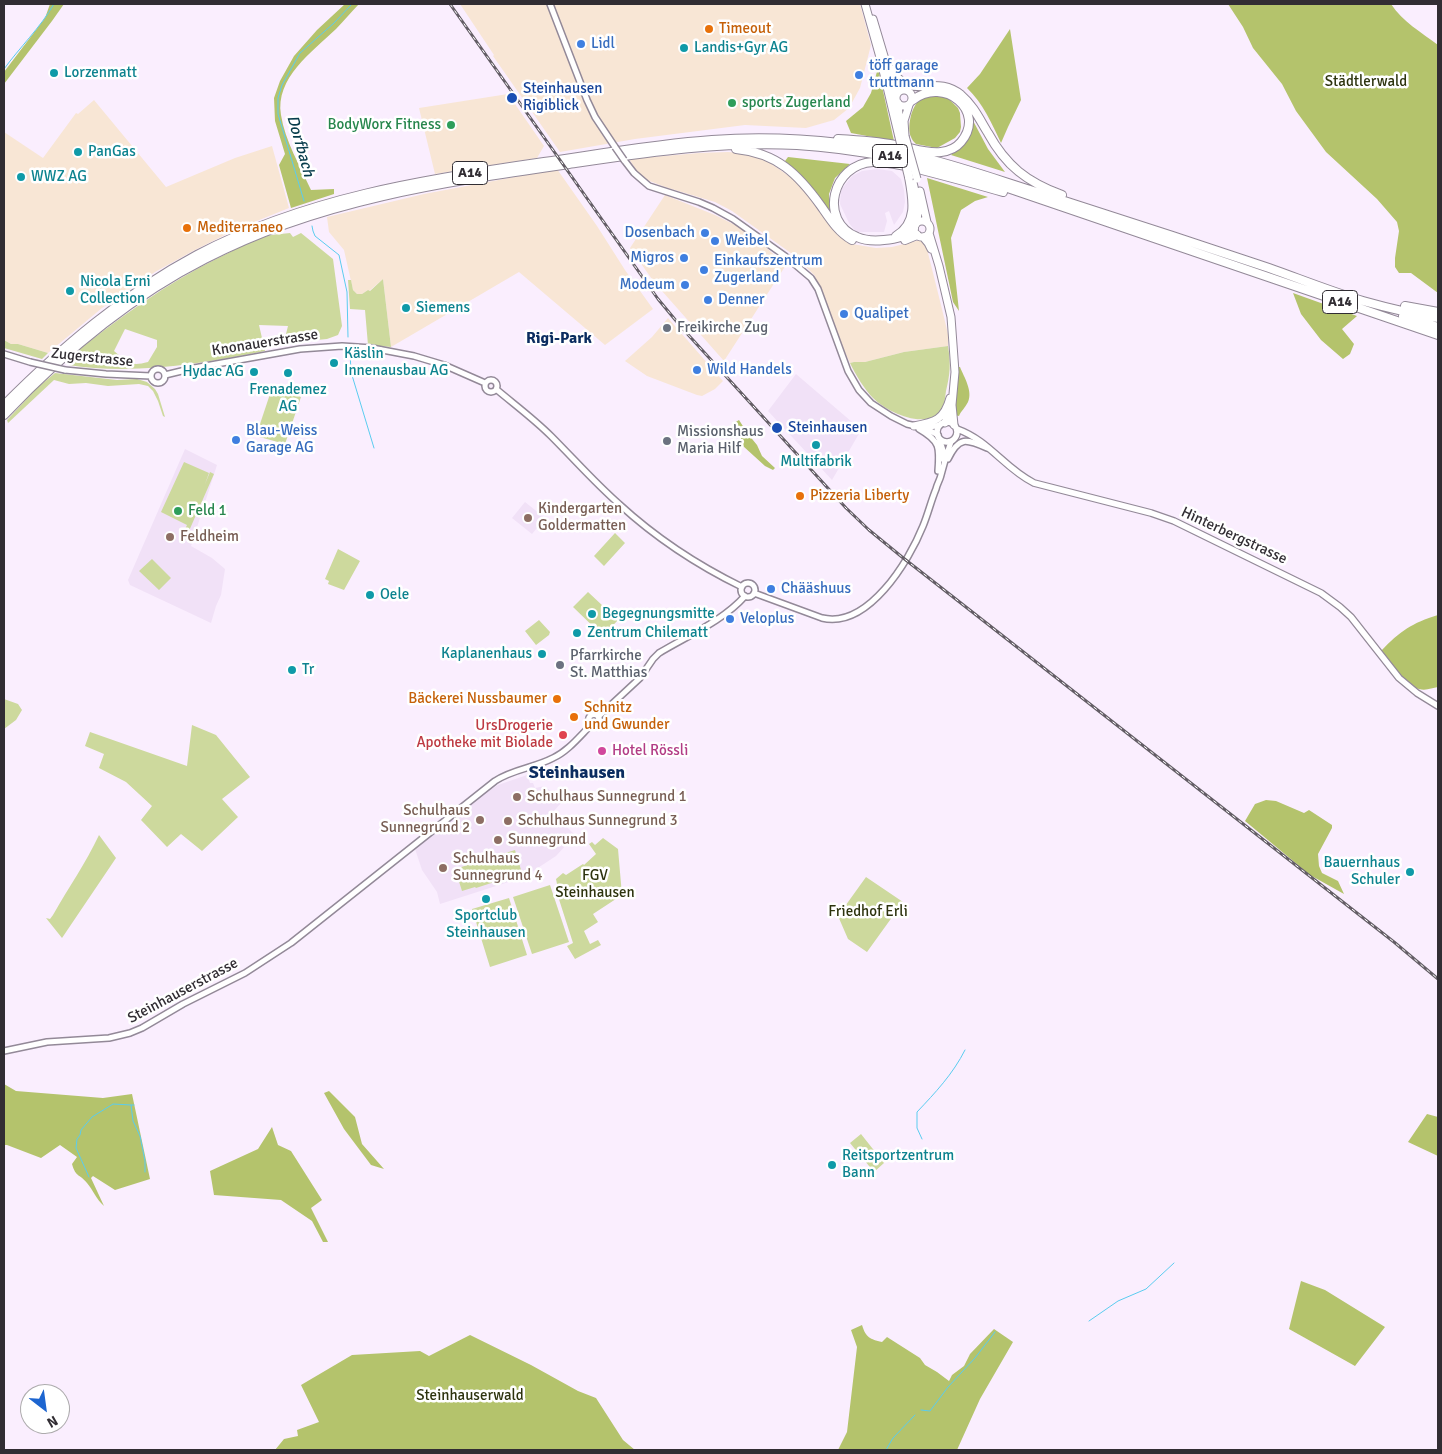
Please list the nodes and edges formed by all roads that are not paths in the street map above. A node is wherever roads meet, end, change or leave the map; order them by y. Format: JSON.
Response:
{"nodes":[{"id":1,"x":550,"y":4,"type":"edge"},
{"id":2,"x":865,"y":4,"type":"edge"},
{"id":3,"x":869,"y":4,"type":"edge"},
{"id":4,"x":884,"y":65,"type":"junction"},
{"id":5,"x":941,"y":86,"type":"junction"},
{"id":6,"x":909,"y":97,"type":"junction"},
{"id":7,"x":897,"y":99,"type":"junction"},
{"id":8,"x":902,"y":136,"type":"junction"},
{"id":9,"x":746,"y":139,"type":"junction"},
{"id":10,"x":709,"y":146,"type":"junction"},
{"id":11,"x":913,"y":178,"type":"junction"},
{"id":12,"x":1063,"y":208,"type":"junction"},
{"id":13,"x":927,"y":222,"type":"junction"},
{"id":14,"x":1130,"y":222,"type":"junction"},
{"id":15,"x":920,"y":232,"type":"junction"},
{"id":16,"x":882,"y":240,"type":"junction"},
{"id":17,"x":1325,"y":288,"type":"junction"},
{"id":18,"x":1364,"y":301,"type":"junction"},
{"id":19,"x":1438,"y":312,"type":"edge"},
{"id":20,"x":1438,"y":318,"type":"edge"},
{"id":21,"x":1438,"y":327,"type":"edge"},
{"id":22,"x":1438,"y":335,"type":"edge"},
{"id":23,"x":4,"y":354,"type":"edge"},
{"id":24,"x":165,"y":375,"type":"junction"},
{"id":25,"x":151,"y":376,"type":"junction"},
{"id":26,"x":953,"y":385,"type":"junction"},
{"id":27,"x":4,"y":405,"type":"edge"},
{"id":28,"x":952,"y":405,"type":"junction"},
{"id":29,"x":4,"y":415,"type":"edge"},
{"id":30,"x":942,"y":424,"type":"junction"},
{"id":31,"x":914,"y":426,"type":"junction"},
{"id":32,"x":955,"y":427,"type":"junction"},
{"id":33,"x":925,"y":428,"type":"junction"},
{"id":34,"x":939,"y":437,"type":"junction"},
{"id":35,"x":956,"y":437,"type":"junction"},
{"id":36,"x":951,"y":442,"type":"junction"},
{"id":37,"x":985,"y":445,"type":"junction"},
{"id":38,"x":994,"y":451,"type":"junction"},
{"id":39,"x":940,"y":473,"type":"junction"},
{"id":40,"x":742,"y":587,"type":"junction"},
{"id":41,"x":754,"y":592,"type":"junction"},
{"id":42,"x":745,"y":596,"type":"junction"},
{"id":43,"x":1438,"y":706,"type":"edge"},
{"id":44,"x":598,"y":717,"type":"junction"},
{"id":45,"x":591,"y":725,"type":"junction"},
{"id":46,"x":4,"y":1051,"type":"edge"}],
"edges":[{"from":1,"to":31,"type":"street","bridge":true},
{"from":2,"to":4,"type":"highway"},
{"from":3,"to":4,"type":"highway"},
{"from":4,"to":5,"type":"highway"},
{"from":4,"to":6,"type":"highway"},
{"from":4,"to":7,"type":"highway"},
{"from":4,"to":8,"type":"highway"},
{"from":5,"to":6,"type":"highway"},
{"from":5,"to":14,"type":"highway"},
{"from":6,"to":7,"type":"highway"},
{"from":6,"to":7,"type":"highway"},
{"from":6,"to":8,"type":"highway"},
{"from":6,"to":9,"type":"highway"},
{"from":7,"to":8,"type":"highway"},
{"from":8,"to":11,"type":"highway","bridge":true},
{"from":9,"to":14,"type":"highway","number":"A14"},
{"from":9,"to":27,"type":"highway","number":"A14"},
{"from":10,"to":12,"type":"highway","number":"A14"},
{"from":10,"to":15,"type":"highway"},
{"from":10,"to":29,"type":"highway","number":"A14"},
{"from":11,"to":13,"type":"highway"},
{"from":11,"to":15,"type":"highway"},
{"from":11,"to":16,"type":"highway"},
{"from":12,"to":16,"type":"highway"},
{"from":12,"to":22,"type":"highway","number":"A14"},
{"from":13,"to":15,"type":"highway"},
{"from":13,"to":15,"type":"highway"},
{"from":14,"to":17,"type":"highway","number":"A14"},
{"from":15,"to":16,"type":"highway"},
{"from":15,"to":26,"type":"highway"},
{"from":17,"to":18,"type":"highway","number":"A14"},
{"from":17,"to":19,"type":"highway","number":"A14"},
{"from":18,"to":20,"type":"highway","number":"A14"},
{"from":18,"to":21,"type":"highway","number":"A14"},
{"from":23,"to":25,"type":"street","name":"Zugerstrasse","bridge":true},
{"from":24,"to":25,"type":"street"},
{"from":24,"to":25,"type":"street"},
{"from":24,"to":40,"type":"street","name":"Knonauerstrasse"},
{"from":26,"to":28,"type":"highway"},
{"from":26,"to":31,"type":"highway"},
{"from":28,"to":30,"type":"highway"},
{"from":28,"to":32,"type":"highway"},
{"from":30,"to":32,"type":"main road"},
{"from":30,"to":33,"type":"street"},
{"from":30,"to":34,"type":"main road"},
{"from":31,"to":33,"type":"street"},
{"from":31,"to":39,"type":"street"},
{"from":32,"to":35,"type":"main road"},
{"from":32,"to":37,"type":"main road","name":"Hinterbergstrasse"},
{"from":33,"to":34,"type":"street"},
{"from":34,"to":36,"type":"main road"},
{"from":34,"to":39,"type":"street"},
{"from":35,"to":36,"type":"main road"},
{"from":35,"to":37,"type":"main road","name":"Hinterbergstrasse"},
{"from":36,"to":39,"type":"street"},
{"from":37,"to":38,"type":"main road","name":"Hinterbergstrasse"},
{"from":38,"to":39,"type":"street"},
{"from":38,"to":43,"type":"main road","name":"Hinterbergstrasse"},
{"from":39,"to":41,"type":"street"},
{"from":40,"to":41,"type":"street"},
{"from":40,"to":42,"type":"street"},
{"from":41,"to":42,"type":"street"},
{"from":42,"to":44,"type":"street"},
{"from":44,"to":45,"type":"street"},
{"from":44,"to":45,"type":"street"},
{"from":45,"to":46,"type":"street","name":"Steinhauserstrasse"}]}
